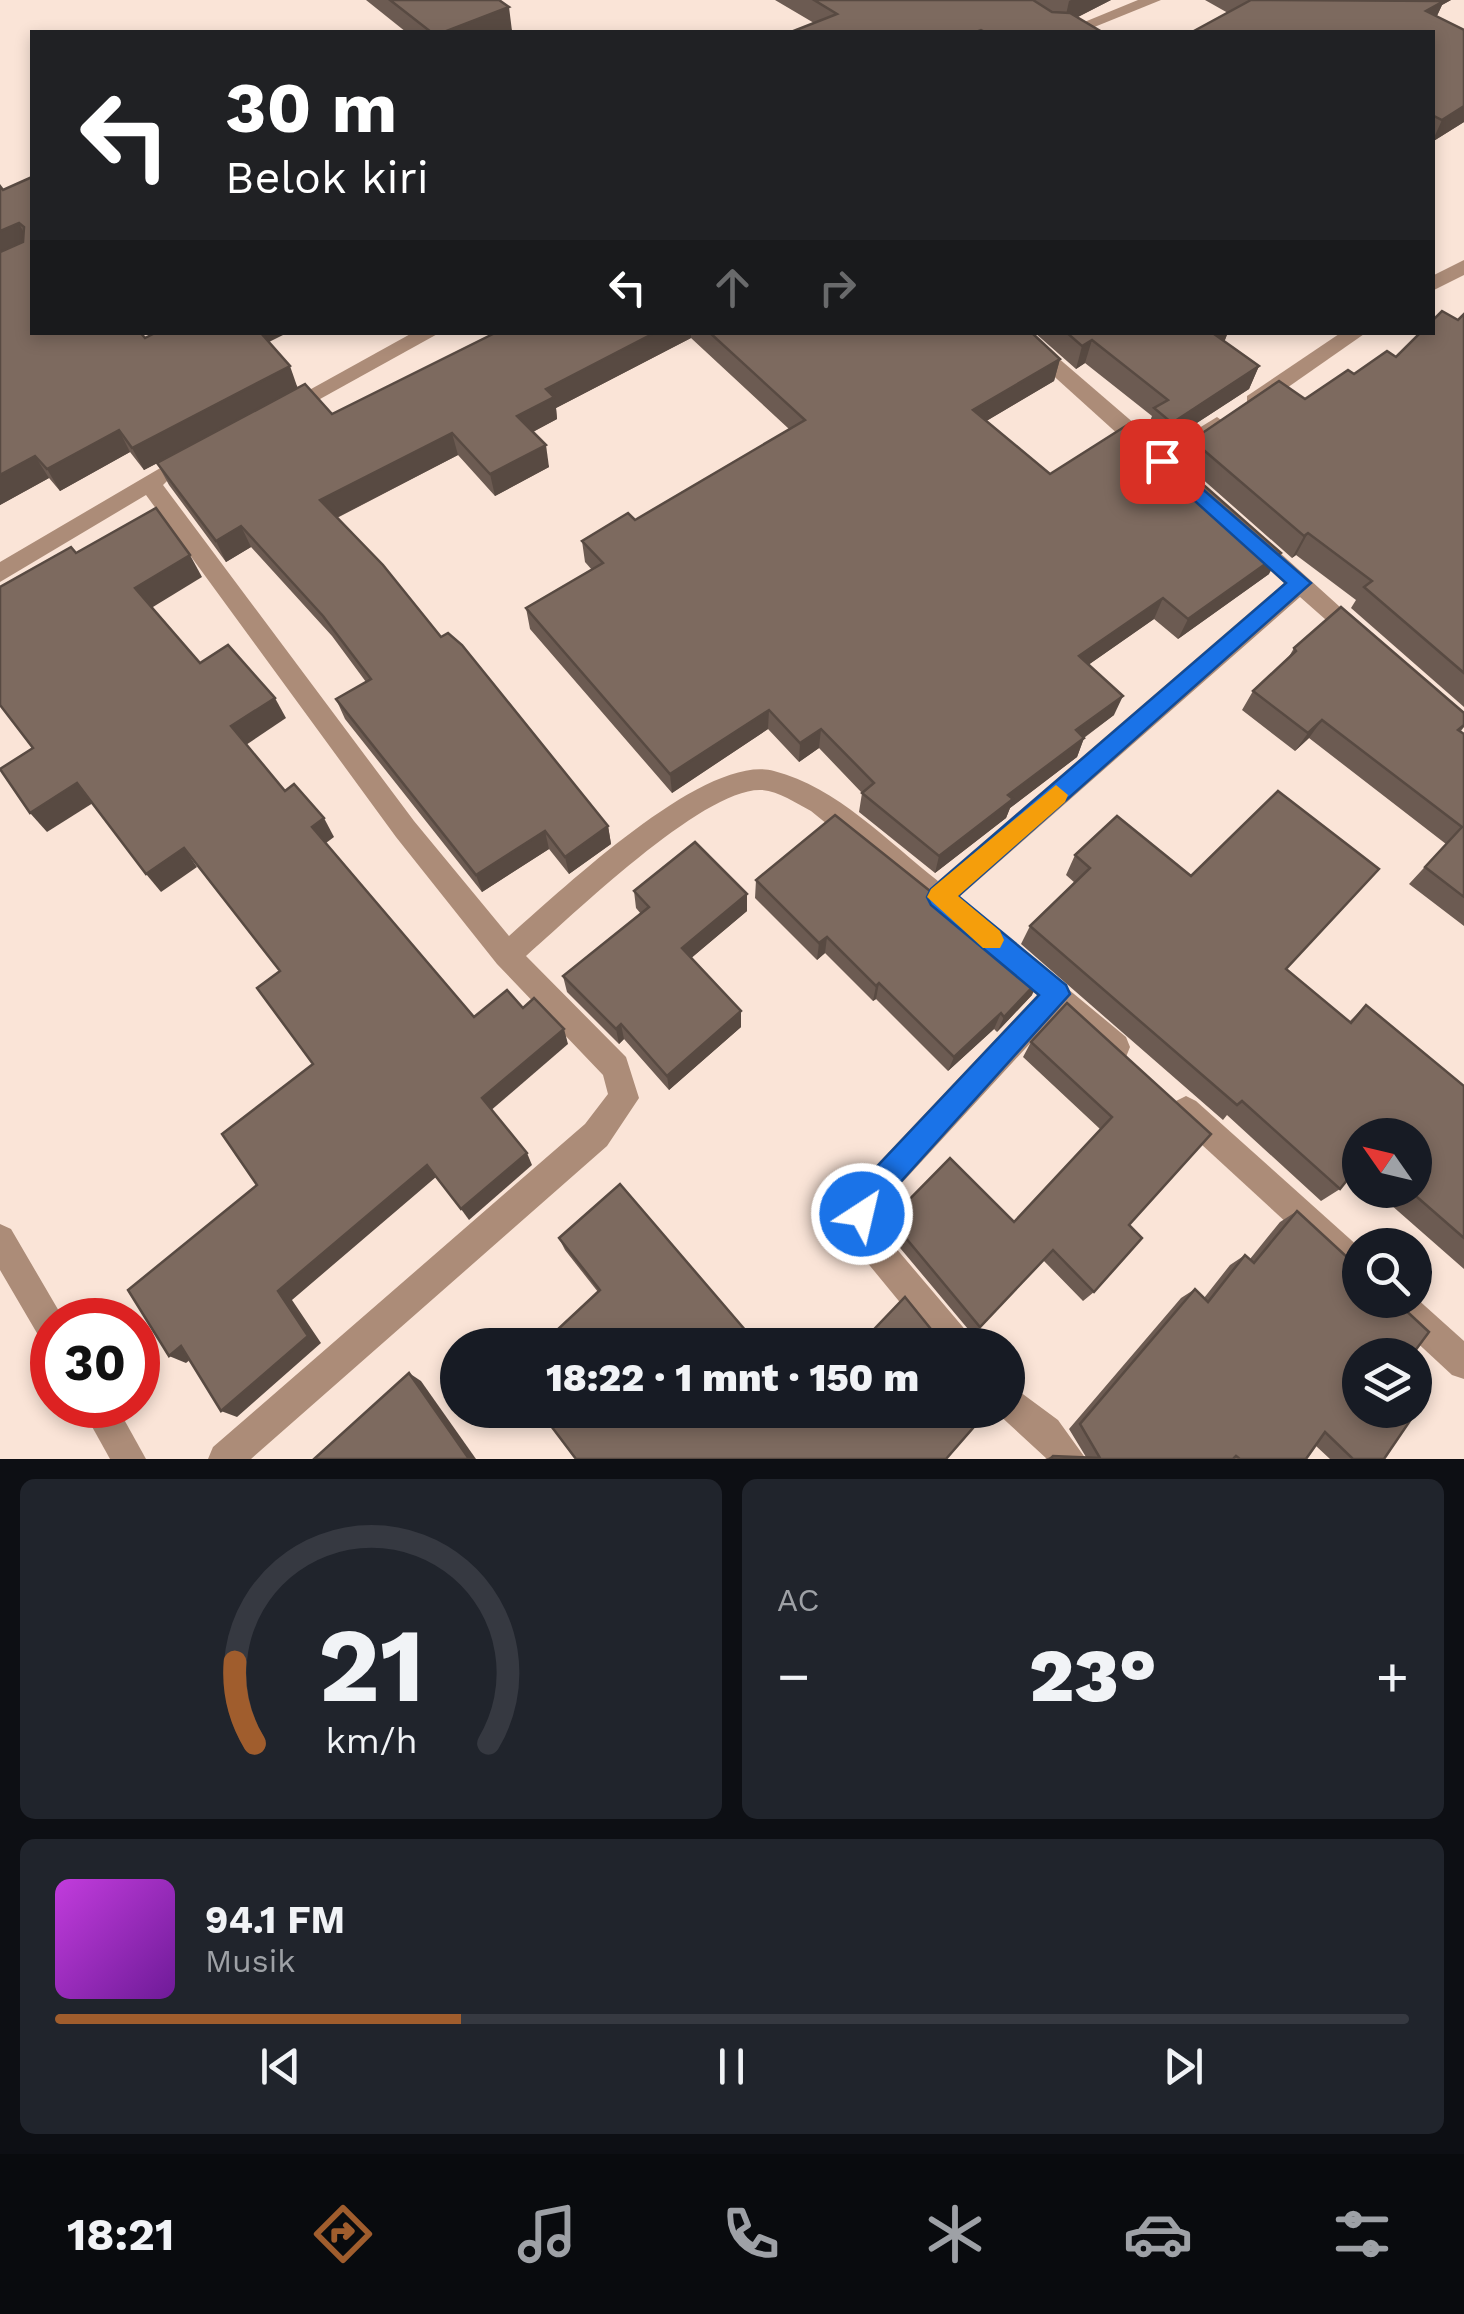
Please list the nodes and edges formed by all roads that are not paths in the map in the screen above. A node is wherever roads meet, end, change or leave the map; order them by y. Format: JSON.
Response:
{"nodes":[{"id":1,"x":1153,"y":0,"type":"edge"},
{"id":2,"x":1073,"y":30,"type":"edge"},
{"id":3,"x":1464,"y":266,"type":"edge"},
{"id":4,"x":1435,"y":283,"type":"edge"},
{"id":5,"x":425,"y":335,"type":"edge"},
{"id":6,"x":1018,"y":335,"type":"edge"},
{"id":7,"x":1353,"y":335,"type":"edge"},
{"id":8,"x":272,"y":417,"type":"edge"},
{"id":9,"x":184,"y":464,"type":"edge"},
{"id":10,"x":148,"y":482,"type":"junction"},
{"id":11,"x":1232,"y":522,"type":"edge"},
{"id":12,"x":0,"y":574,"type":"edge"},
{"id":13,"x":1300,"y":583,"type":"junction"},
{"id":14,"x":1375,"y":648,"type":"edge"},
{"id":15,"x":940,"y":897,"type":"junction"},
{"id":16,"x":507,"y":955,"type":"junction"},
{"id":17,"x":1057,"y":994,"type":"junction"},
{"id":18,"x":1141,"y":1070,"type":"edge"},
{"id":19,"x":1169,"y":1096,"type":"edge"},
{"id":20,"x":0,"y":1240,"type":"edge"},
{"id":21,"x":1342,"y":1253,"type":"edge"},
{"id":22,"x":34,"y":1298,"type":"edge"},
{"id":23,"x":1414,"y":1318,"type":"edge"},
{"id":24,"x":942,"y":1328,"type":"edge"},
{"id":25,"x":1464,"y":1363,"type":"edge"},
{"id":26,"x":1025,"y":1414,"type":"edge"},
{"id":27,"x":111,"y":1428,"type":"edge"},
{"id":28,"x":129,"y":1459,"type":"edge"},
{"id":29,"x":225,"y":1459,"type":"edge"},
{"id":30,"x":1069,"y":1459,"type":"edge"}],
"edges":[{"from":1,"to":2,"type":"street"},
{"from":3,"to":4,"type":"street"},
{"from":5,"to":8,"type":"street"},
{"from":6,"to":7,"type":"street"},
{"from":9,"to":10,"type":"street"},
{"from":10,"to":12,"type":"street"},
{"from":10,"to":16,"type":"street"},
{"from":11,"to":13,"type":"street"},
{"from":13,"to":14,"type":"street"},
{"from":13,"to":15,"type":"street"},
{"from":15,"to":16,"type":"street"},
{"from":15,"to":17,"type":"street"},
{"from":16,"to":29,"type":"street"},
{"from":17,"to":18,"type":"street"},
{"from":17,"to":24,"type":"street"},
{"from":19,"to":21,"type":"street"},
{"from":20,"to":22,"type":"street"},
{"from":23,"to":25,"type":"street"},
{"from":26,"to":30,"type":"street"},
{"from":27,"to":28,"type":"street"}]}
